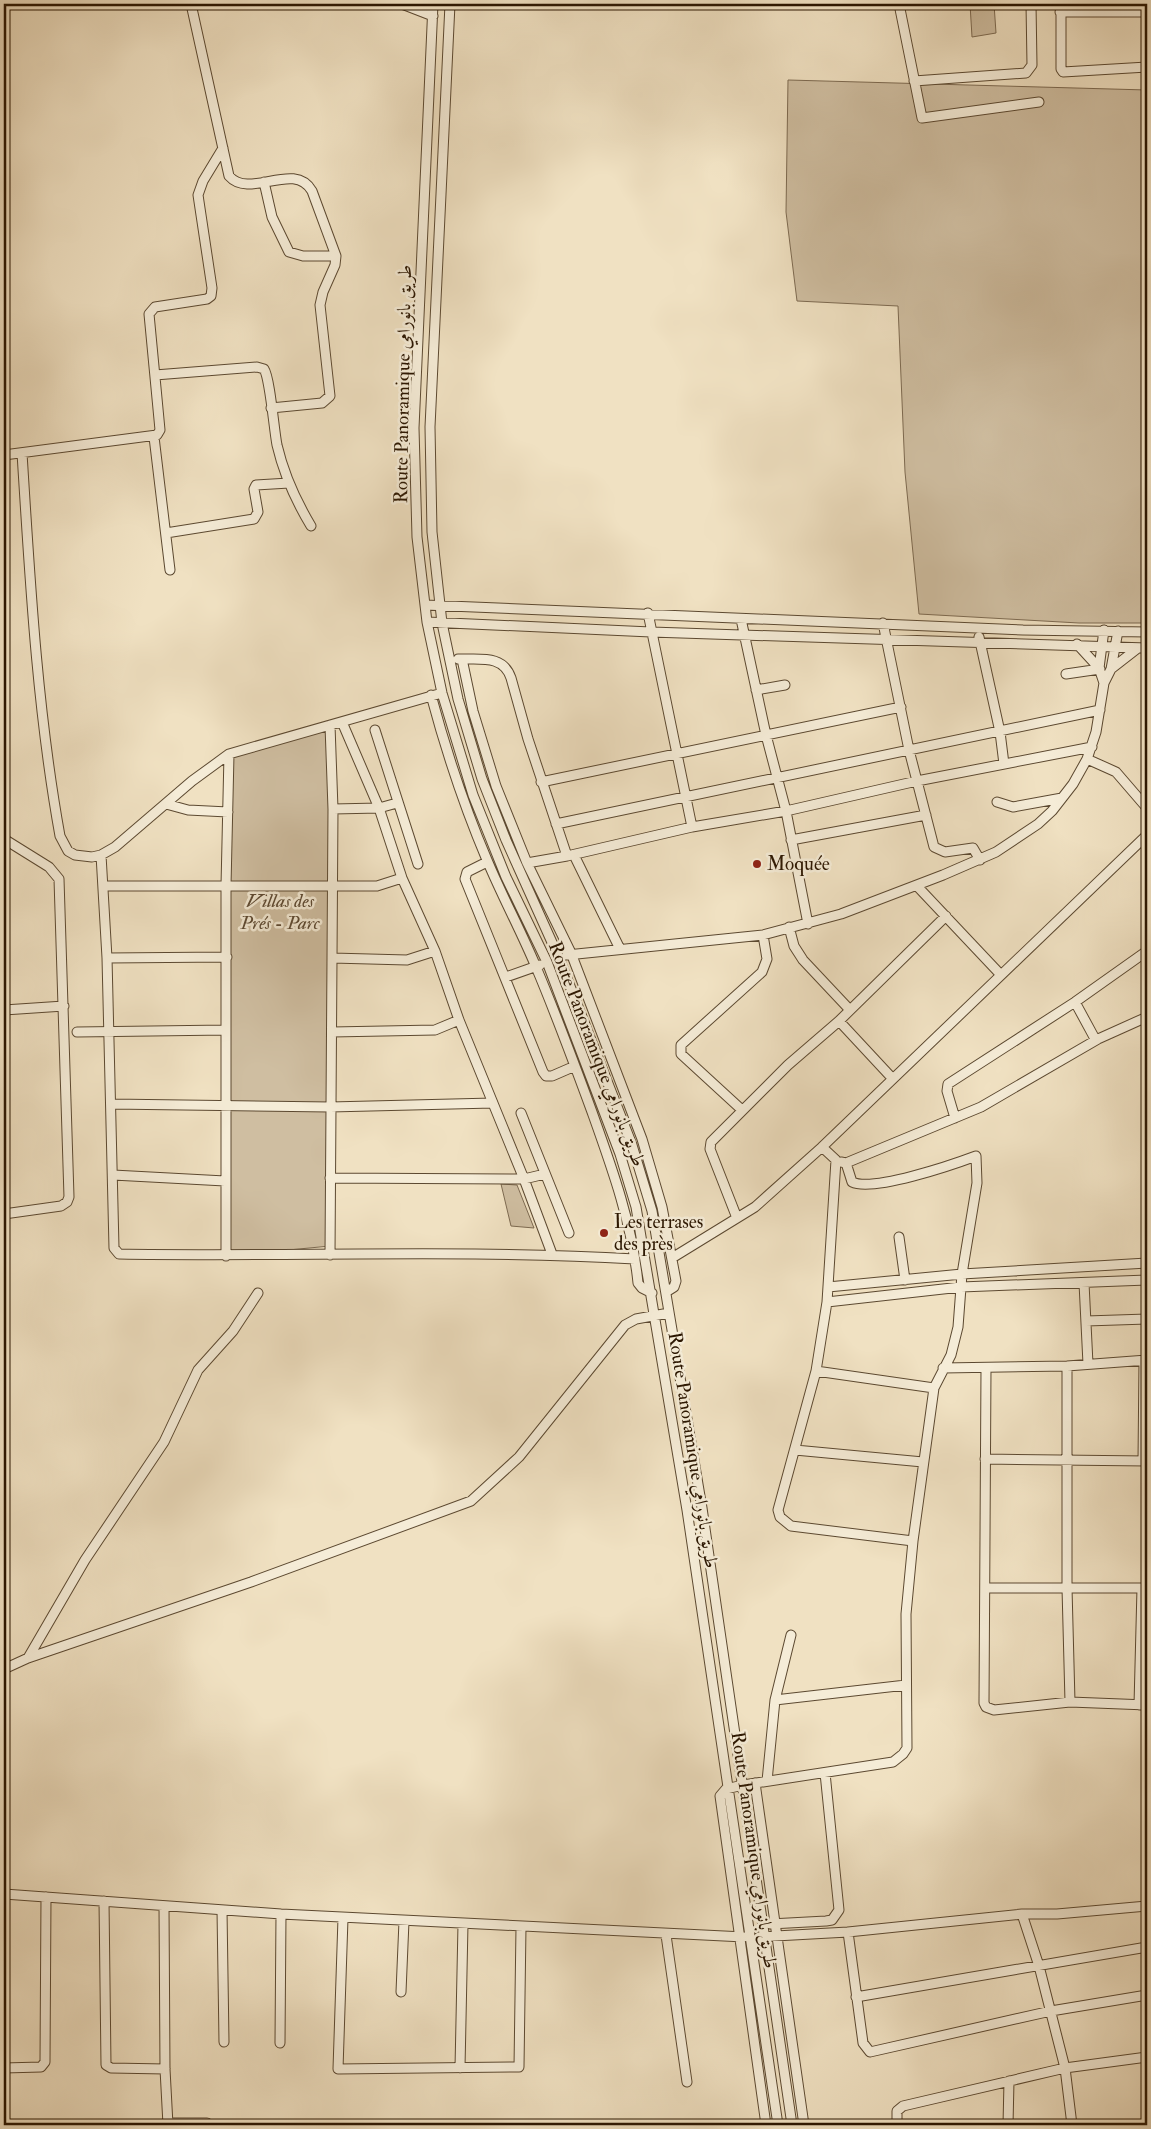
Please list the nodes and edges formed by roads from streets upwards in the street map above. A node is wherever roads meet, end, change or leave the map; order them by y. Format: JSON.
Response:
{"nodes":[{"id":1,"x":190,"y":4,"type":"edge"},
{"id":2,"x":402,"y":4,"type":"edge"},
{"id":3,"x":433,"y":4,"type":"edge"},
{"id":4,"x":450,"y":4,"type":"edge"},
{"id":5,"x":899,"y":4,"type":"edge"},
{"id":6,"x":1031,"y":4,"type":"edge"},
{"id":7,"x":1060,"y":8,"type":"edge"},
{"id":8,"x":1147,"y":12,"type":"edge"},
{"id":9,"x":433,"y":16,"type":"junction"},
{"id":10,"x":1147,"y":67,"type":"edge"},
{"id":11,"x":914,"y":81,"type":"junction"},
{"id":12,"x":1039,"y":102,"type":"dead end"},
{"id":13,"x":223,"y":148,"type":"junction"},
{"id":14,"x":264,"y":182,"type":"junction"},
{"id":15,"x":336,"y":256,"type":"junction"},
{"id":16,"x":155,"y":375,"type":"junction"},
{"id":17,"x":271,"y":408,"type":"junction"},
{"id":18,"x":154,"y":438,"type":"junction"},
{"id":19,"x":22,"y":453,"type":"junction"},
{"id":20,"x":4,"y":455,"type":"edge"},
{"id":21,"x":289,"y":483,"type":"junction"},
{"id":22,"x":311,"y":526,"type":"dead end"},
{"id":23,"x":166,"y":533,"type":"junction"},
{"id":24,"x":170,"y":570,"type":"dead end"},
{"id":25,"x":439,"y":604,"type":"junction"},
{"id":26,"x":425,"y":605,"type":"junction"},
{"id":27,"x":648,"y":613,"type":"junction"},
{"id":28,"x":741,"y":619,"type":"junction"},
{"id":29,"x":428,"y":622,"type":"junction"},
{"id":30,"x":442,"y":622,"type":"junction"},
{"id":31,"x":883,"y":623,"type":"junction"},
{"id":32,"x":977,"y":628,"type":"junction"},
{"id":33,"x":1104,"y":630,"type":"junction"},
{"id":34,"x":1118,"y":631,"type":"junction"},
{"id":35,"x":651,"y":632,"type":"junction"},
{"id":36,"x":1147,"y":632,"type":"edge"},
{"id":37,"x":744,"y":635,"type":"junction"},
{"id":38,"x":887,"y":638,"type":"junction"},
{"id":39,"x":980,"y":642,"type":"junction"},
{"id":40,"x":1078,"y":644,"type":"junction"},
{"id":41,"x":1102,"y":646,"type":"junction"},
{"id":42,"x":1115,"y":647,"type":"junction"},
{"id":43,"x":1142,"y":648,"type":"edge"},
{"id":44,"x":449,"y":659,"type":"junction"},
{"id":45,"x":462,"y":660,"type":"junction"},
{"id":46,"x":1100,"y":669,"type":"junction"},
{"id":47,"x":1111,"y":669,"type":"junction"},
{"id":48,"x":1066,"y":674,"type":"dead end"},
{"id":49,"x":1104,"y":683,"type":"junction"},
{"id":50,"x":785,"y":685,"type":"dead end"},
{"id":51,"x":756,"y":690,"type":"junction"},
{"id":52,"x":442,"y":692,"type":"junction"},
{"id":53,"x":430,"y":695,"type":"junction"},
{"id":54,"x":901,"y":707,"type":"junction"},
{"id":55,"x":1100,"y":710,"type":"junction"},
{"id":56,"x":342,"y":722,"type":"junction"},
{"id":57,"x":330,"y":725,"type":"junction"},
{"id":58,"x":375,"y":730,"type":"dead end"},
{"id":59,"x":1000,"y":732,"type":"junction"},
{"id":60,"x":347,"y":735,"type":"junction"},
{"id":61,"x":766,"y":735,"type":"junction"},
{"id":62,"x":330,"y":739,"type":"junction"},
{"id":63,"x":1092,"y":747,"type":"junction"},
{"id":64,"x":909,"y":750,"type":"junction"},
{"id":65,"x":229,"y":754,"type":"junction"},
{"id":66,"x":676,"y":754,"type":"junction"},
{"id":67,"x":1087,"y":759,"type":"junction"},
{"id":68,"x":1004,"y":764,"type":"junction"},
{"id":69,"x":776,"y":778,"type":"junction"},
{"id":70,"x":917,"y":781,"type":"junction"},
{"id":71,"x":541,"y":782,"type":"junction"},
{"id":72,"x":686,"y":798,"type":"junction"},
{"id":73,"x":1062,"y":798,"type":"junction"},
{"id":74,"x":997,"y":802,"type":"dead end"},
{"id":75,"x":397,"y":803,"type":"junction"},
{"id":76,"x":166,"y":804,"type":"junction"},
{"id":77,"x":379,"y":808,"type":"junction"},
{"id":78,"x":1147,"y":808,"type":"edge"},
{"id":79,"x":333,"y":809,"type":"junction"},
{"id":80,"x":786,"y":810,"type":"junction"},
{"id":81,"x":228,"y":812,"type":"junction"},
{"id":82,"x":926,"y":815,"type":"junction"},
{"id":83,"x":556,"y":824,"type":"junction"},
{"id":84,"x":692,"y":828,"type":"junction"},
{"id":85,"x":1147,"y":835,"type":"edge"},
{"id":86,"x":4,"y":839,"type":"edge"},
{"id":87,"x":791,"y":840,"type":"junction"},
{"id":88,"x":101,"y":854,"type":"junction"},
{"id":89,"x":570,"y":855,"type":"junction"},
{"id":90,"x":980,"y":860,"type":"junction"},
{"id":91,"x":487,"y":862,"type":"junction"},
{"id":92,"x":527,"y":863,"type":"junction"},
{"id":93,"x":418,"y":864,"type":"dead end"},
{"id":94,"x":402,"y":878,"type":"junction"},
{"id":95,"x":104,"y":886,"type":"junction"},
{"id":96,"x":226,"y":886,"type":"junction"},
{"id":97,"x":917,"y":886,"type":"junction"},
{"id":98,"x":332,"y":887,"type":"junction"},
{"id":99,"x":946,"y":916,"type":"junction"},
{"id":100,"x":808,"y":924,"type":"junction"},
{"id":101,"x":789,"y":928,"type":"junction"},
{"id":102,"x":763,"y":935,"type":"junction"},
{"id":103,"x":620,"y":949,"type":"junction"},
{"id":104,"x":434,"y":951,"type":"junction"},
{"id":105,"x":1147,"y":951,"type":"edge"},
{"id":106,"x":571,"y":953,"type":"junction"},
{"id":107,"x":227,"y":957,"type":"junction"},
{"id":108,"x":107,"y":958,"type":"junction"},
{"id":109,"x":332,"y":958,"type":"junction"},
{"id":110,"x":559,"y":958,"type":"junction"},
{"id":111,"x":547,"y":962,"type":"junction"},
{"id":112,"x":536,"y":966,"type":"junction"},
{"id":113,"x":1001,"y":975,"type":"junction"},
{"id":114,"x":506,"y":977,"type":"junction"},
{"id":115,"x":1075,"y":1002,"type":"junction"},
{"id":116,"x":64,"y":1006,"type":"junction"},
{"id":117,"x":4,"y":1010,"type":"edge"},
{"id":118,"x":850,"y":1010,"type":"junction"},
{"id":119,"x":1147,"y":1017,"type":"edge"},
{"id":120,"x":459,"y":1020,"type":"junction"},
{"id":121,"x":839,"y":1021,"type":"junction"},
{"id":122,"x":226,"y":1030,"type":"junction"},
{"id":123,"x":109,"y":1031,"type":"junction"},
{"id":124,"x":77,"y":1032,"type":"dead end"},
{"id":125,"x":332,"y":1032,"type":"junction"},
{"id":126,"x":1098,"y":1039,"type":"junction"},
{"id":127,"x":575,"y":1066,"type":"junction"},
{"id":128,"x":892,"y":1078,"type":"junction"},
{"id":129,"x":492,"y":1103,"type":"junction"},
{"id":130,"x":112,"y":1104,"type":"junction"},
{"id":131,"x":227,"y":1105,"type":"junction"},
{"id":132,"x":330,"y":1106,"type":"junction"},
{"id":133,"x":742,"y":1110,"type":"junction"},
{"id":134,"x":521,"y":1113,"type":"dead end"},
{"id":135,"x":955,"y":1118,"type":"junction"},
{"id":136,"x":822,"y":1148,"type":"junction"},
{"id":137,"x":836,"y":1160,"type":"junction"},
{"id":138,"x":846,"y":1163,"type":"junction"},
{"id":139,"x":545,"y":1174,"type":"junction"},
{"id":140,"x":113,"y":1175,"type":"junction"},
{"id":141,"x":330,"y":1178,"type":"junction"},
{"id":142,"x":524,"y":1179,"type":"junction"},
{"id":143,"x":225,"y":1181,"type":"junction"},
{"id":144,"x":4,"y":1214,"type":"edge"},
{"id":145,"x":737,"y":1218,"type":"junction"},
{"id":146,"x":569,"y":1233,"type":"dead end"},
{"id":147,"x":899,"y":1237,"type":"dead end"},
{"id":148,"x":552,"y":1254,"type":"junction"},
{"id":149,"x":330,"y":1255,"type":"junction"},
{"id":150,"x":226,"y":1256,"type":"junction"},
{"id":151,"x":672,"y":1258,"type":"junction"},
{"id":152,"x":635,"y":1259,"type":"junction"},
{"id":153,"x":1147,"y":1263,"type":"edge"},
{"id":154,"x":962,"y":1274,"type":"junction"},
{"id":155,"x":905,"y":1280,"type":"junction"},
{"id":156,"x":1147,"y":1280,"type":"edge"},
{"id":157,"x":1084,"y":1283,"type":"junction"},
{"id":158,"x":828,"y":1286,"type":"junction"},
{"id":159,"x":961,"y":1287,"type":"junction"},
{"id":160,"x":666,"y":1292,"type":"junction"},
{"id":161,"x":258,"y":1293,"type":"dead end"},
{"id":162,"x":652,"y":1293,"type":"junction"},
{"id":163,"x":827,"y":1302,"type":"junction"},
{"id":164,"x":669,"y":1312,"type":"junction"},
{"id":165,"x":655,"y":1315,"type":"junction"},
{"id":166,"x":1147,"y":1319,"type":"edge"},
{"id":167,"x":1086,"y":1321,"type":"junction"},
{"id":168,"x":1146,"y":1360,"type":"edge"},
{"id":169,"x":1088,"y":1364,"type":"junction"},
{"id":170,"x":1068,"y":1366,"type":"junction"},
{"id":171,"x":943,"y":1368,"type":"junction"},
{"id":172,"x":986,"y":1368,"type":"junction"},
{"id":173,"x":816,"y":1371,"type":"junction"},
{"id":174,"x":934,"y":1388,"type":"junction"},
{"id":175,"x":795,"y":1450,"type":"junction"},
{"id":176,"x":986,"y":1459,"type":"junction"},
{"id":177,"x":1067,"y":1460,"type":"junction"},
{"id":178,"x":1145,"y":1461,"type":"edge"},
{"id":179,"x":923,"y":1462,"type":"junction"},
{"id":180,"x":913,"y":1541,"type":"junction"},
{"id":181,"x":985,"y":1588,"type":"junction"},
{"id":182,"x":1066,"y":1588,"type":"junction"},
{"id":183,"x":1145,"y":1588,"type":"edge"},
{"id":184,"x":791,"y":1635,"type":"dead end"},
{"id":185,"x":28,"y":1658,"type":"junction"},
{"id":186,"x":4,"y":1669,"type":"edge"},
{"id":187,"x":906,"y":1685,"type":"junction"},
{"id":188,"x":775,"y":1700,"type":"junction"},
{"id":189,"x":1070,"y":1702,"type":"junction"},
{"id":190,"x":1143,"y":1705,"type":"edge"},
{"id":191,"x":825,"y":1773,"type":"junction"},
{"id":192,"x":767,"y":1781,"type":"junction"},
{"id":193,"x":754,"y":1783,"type":"junction"},
{"id":194,"x":743,"y":1785,"type":"junction"},
{"id":195,"x":729,"y":1788,"type":"junction"},
{"id":196,"x":4,"y":1894,"type":"edge"},
{"id":197,"x":46,"y":1896,"type":"junction"},
{"id":198,"x":104,"y":1901,"type":"junction"},
{"id":199,"x":164,"y":1906,"type":"junction"},
{"id":200,"x":1147,"y":1906,"type":"edge"},
{"id":201,"x":222,"y":1910,"type":"junction"},
{"id":202,"x":281,"y":1914,"type":"junction"},
{"id":203,"x":1022,"y":1914,"type":"junction"},
{"id":204,"x":343,"y":1918,"type":"junction"},
{"id":205,"x":404,"y":1921,"type":"junction"},
{"id":206,"x":463,"y":1924,"type":"junction"},
{"id":207,"x":775,"y":1924,"type":"junction"},
{"id":208,"x":763,"y":1925,"type":"junction"},
{"id":209,"x":737,"y":1926,"type":"junction"},
{"id":210,"x":749,"y":1926,"type":"junction"},
{"id":211,"x":521,"y":1927,"type":"junction"},
{"id":212,"x":848,"y":1932,"type":"junction"},
{"id":213,"x":666,"y":1935,"type":"junction"},
{"id":214,"x":776,"y":1936,"type":"junction"},
{"id":215,"x":750,"y":1937,"type":"junction"},
{"id":216,"x":765,"y":1937,"type":"junction"},
{"id":217,"x":739,"y":1938,"type":"junction"},
{"id":218,"x":1147,"y":1948,"type":"edge"},
{"id":219,"x":1039,"y":1966,"type":"junction"},
{"id":220,"x":401,"y":1992,"type":"dead end"},
{"id":221,"x":1147,"y":1995,"type":"edge"},
{"id":222,"x":856,"y":1997,"type":"junction"},
{"id":223,"x":1051,"y":2011,"type":"junction"},
{"id":224,"x":224,"y":2042,"type":"dead end"},
{"id":225,"x":280,"y":2043,"type":"dead end"},
{"id":226,"x":1147,"y":2057,"type":"edge"},
{"id":227,"x":4,"y":2068,"type":"edge"},
{"id":228,"x":165,"y":2068,"type":"junction"},
{"id":229,"x":460,"y":2068,"type":"junction"},
{"id":230,"x":1066,"y":2068,"type":"junction"},
{"id":231,"x":1009,"y":2081,"type":"junction"},
{"id":232,"x":687,"y":2082,"type":"dead end"},
{"id":233,"x":207,"y":2122,"type":"dead end"},
{"id":234,"x":168,"y":2124,"type":"edge"},
{"id":235,"x":766,"y":2125,"type":"edge"},
{"id":236,"x":778,"y":2125,"type":"edge"},
{"id":237,"x":792,"y":2125,"type":"edge"},
{"id":238,"x":804,"y":2125,"type":"edge"},
{"id":239,"x":896,"y":2125,"type":"edge"},
{"id":240,"x":1008,"y":2125,"type":"edge"},
{"id":241,"x":1072,"y":2125,"type":"edge"}],
"edges":[{"from":1,"to":13,"type":"street"},
{"from":2,"to":9,"type":"street"},
{"from":3,"to":9,"type":"street","name":"Route Panoramique طريق بانورامي"},
{"from":4,"to":25,"type":"street","name":"Route Panoramique طريق بانورامي"},
{"from":5,"to":11,"type":"street"},
{"from":6,"to":11,"type":"street"},
{"from":7,"to":8,"type":"street"},
{"from":7,"to":10,"type":"street"},
{"from":9,"to":26,"type":"street","name":"Route Panoramique طريق بانورامي"},
{"from":11,"to":12,"type":"street"},
{"from":13,"to":14,"type":"street"},
{"from":13,"to":16,"type":"street"},
{"from":14,"to":15,"type":"street"},
{"from":14,"to":15,"type":"street"},
{"from":15,"to":17,"type":"street"},
{"from":16,"to":17,"type":"street"},
{"from":16,"to":18,"type":"street"},
{"from":17,"to":21,"type":"street"},
{"from":18,"to":19,"type":"street"},
{"from":18,"to":23,"type":"street"},
{"from":19,"to":20,"type":"street"},
{"from":19,"to":88,"type":"street"},
{"from":21,"to":22,"type":"street"},
{"from":21,"to":23,"type":"street"},
{"from":23,"to":24,"type":"street"},
{"from":25,"to":26,"type":"street"},
{"from":25,"to":27,"type":"street"},
{"from":25,"to":30,"type":"street","name":"Route Panoramique طريق بانورامي"},
{"from":26,"to":29,"type":"street","name":"Route Panoramique طريق بانورامي"},
{"from":27,"to":28,"type":"street"},
{"from":27,"to":35,"type":"street"},
{"from":28,"to":31,"type":"street"},
{"from":28,"to":37,"type":"street"},
{"from":29,"to":30,"type":"street"},
{"from":29,"to":52,"type":"street","name":"Route Panoramique طريق بانورامي"},
{"from":30,"to":35,"type":"street"},
{"from":30,"to":44,"type":"street","name":"Route Panoramique طريق بانورامي"},
{"from":31,"to":32,"type":"street"},
{"from":31,"to":38,"type":"street"},
{"from":32,"to":33,"type":"street"},
{"from":32,"to":39,"type":"street"},
{"from":33,"to":34,"type":"street"},
{"from":33,"to":41,"type":"street"},
{"from":34,"to":36,"type":"street"},
{"from":34,"to":42,"type":"street"},
{"from":35,"to":37,"type":"street"},
{"from":35,"to":66,"type":"street"},
{"from":37,"to":38,"type":"street"},
{"from":37,"to":51,"type":"street"},
{"from":38,"to":39,"type":"street"},
{"from":38,"to":54,"type":"street"},
{"from":39,"to":40,"type":"street"},
{"from":39,"to":59,"type":"street"},
{"from":40,"to":41,"type":"street"},
{"from":40,"to":46,"type":"street"},
{"from":41,"to":42,"type":"street"},
{"from":41,"to":46,"type":"street"},
{"from":42,"to":43,"type":"street"},
{"from":42,"to":47,"type":"street"},
{"from":43,"to":47,"type":"street"},
{"from":44,"to":45,"type":"street"},
{"from":44,"to":110,"type":"street","name":"Route Panoramique طريق بانورامي"},
{"from":45,"to":71,"type":"street"},
{"from":45,"to":92,"type":"street"},
{"from":46,"to":48,"type":"street"},
{"from":46,"to":49,"type":"street"},
{"from":47,"to":49,"type":"street"},
{"from":49,"to":55,"type":"street"},
{"from":50,"to":51,"type":"street"},
{"from":51,"to":61,"type":"street"},
{"from":52,"to":53,"type":"street"},
{"from":52,"to":111,"type":"street","name":"Route Panoramique طريق بانورامي"},
{"from":53,"to":56,"type":"street"},
{"from":53,"to":91,"type":"street"},
{"from":54,"to":61,"type":"street"},
{"from":54,"to":64,"type":"street"},
{"from":55,"to":59,"type":"street"},
{"from":55,"to":63,"type":"street"},
{"from":56,"to":57,"type":"street"},
{"from":56,"to":60,"type":"street"},
{"from":57,"to":62,"type":"street"},
{"from":57,"to":65,"type":"street"},
{"from":58,"to":75,"type":"street"},
{"from":59,"to":64,"type":"street"},
{"from":59,"to":68,"type":"street"},
{"from":60,"to":62,"type":"street"},
{"from":60,"to":77,"type":"street"},
{"from":61,"to":66,"type":"street"},
{"from":61,"to":69,"type":"street"},
{"from":62,"to":79,"type":"street"},
{"from":63,"to":67,"type":"street"},
{"from":63,"to":68,"type":"street"},
{"from":64,"to":69,"type":"street"},
{"from":64,"to":70,"type":"street"},
{"from":65,"to":76,"type":"street"},
{"from":65,"to":81,"type":"street"},
{"from":66,"to":71,"type":"street"},
{"from":66,"to":72,"type":"street"},
{"from":67,"to":73,"type":"street"},
{"from":67,"to":78,"type":"street"},
{"from":68,"to":70,"type":"street"},
{"from":69,"to":72,"type":"street"},
{"from":69,"to":80,"type":"street"},
{"from":70,"to":80,"type":"street"},
{"from":70,"to":82,"type":"street"},
{"from":71,"to":83,"type":"street"},
{"from":72,"to":83,"type":"street"},
{"from":72,"to":84,"type":"street"},
{"from":73,"to":74,"type":"street"},
{"from":73,"to":90,"type":"street"},
{"from":75,"to":77,"type":"street"},
{"from":75,"to":93,"type":"street"},
{"from":76,"to":81,"type":"street"},
{"from":76,"to":88,"type":"street"},
{"from":77,"to":79,"type":"street"},
{"from":77,"to":94,"type":"street"},
{"from":79,"to":98,"type":"street"},
{"from":80,"to":84,"type":"street"},
{"from":80,"to":87,"type":"street"},
{"from":81,"to":96,"type":"street"},
{"from":82,"to":87,"type":"street"},
{"from":82,"to":90,"type":"street"},
{"from":83,"to":89,"type":"street"},
{"from":84,"to":89,"type":"street"},
{"from":85,"to":113,"type":"street"},
{"from":86,"to":116,"type":"street"},
{"from":87,"to":100,"type":"street"},
{"from":88,"to":95,"type":"street"},
{"from":89,"to":92,"type":"street"},
{"from":89,"to":103,"type":"street"},
{"from":90,"to":97,"type":"street"},
{"from":91,"to":112,"type":"street"},
{"from":91,"to":114,"type":"street"},
{"from":92,"to":106,"type":"street"},
{"from":94,"to":98,"type":"street"},
{"from":94,"to":104,"type":"street"},
{"from":95,"to":96,"type":"street"},
{"from":95,"to":108,"type":"street"},
{"from":96,"to":98,"type":"street"},
{"from":96,"to":107,"type":"street"},
{"from":97,"to":99,"type":"street"},
{"from":97,"to":100,"type":"street"},
{"from":98,"to":109,"type":"street"},
{"from":99,"to":113,"type":"street"},
{"from":99,"to":118,"type":"street"},
{"from":100,"to":101,"type":"street"},
{"from":101,"to":102,"type":"street"},
{"from":101,"to":118,"type":"street"},
{"from":102,"to":103,"type":"street"},
{"from":102,"to":133,"type":"street"},
{"from":103,"to":106,"type":"street"},
{"from":104,"to":109,"type":"street"},
{"from":104,"to":120,"type":"street"},
{"from":105,"to":115,"type":"street"},
{"from":106,"to":110,"type":"street"},
{"from":106,"to":151,"type":"street"},
{"from":107,"to":108,"type":"street"},
{"from":107,"to":122,"type":"street"},
{"from":108,"to":123,"type":"street"},
{"from":109,"to":125,"type":"street"},
{"from":110,"to":111,"type":"street"},
{"from":110,"to":160,"type":"street","name":"Route Panoramique طريق بانورامي"},
{"from":111,"to":112,"type":"street"},
{"from":111,"to":162,"type":"street","name":"Route Panoramique طريق بانورامي"},
{"from":112,"to":114,"type":"street"},
{"from":112,"to":127,"type":"street"},
{"from":113,"to":128,"type":"street"},
{"from":114,"to":127,"type":"street"},
{"from":115,"to":126,"type":"street"},
{"from":115,"to":135,"type":"street"},
{"from":116,"to":117,"type":"street"},
{"from":116,"to":144,"type":"street"},
{"from":118,"to":121,"type":"street"},
{"from":119,"to":126,"type":"street"},
{"from":120,"to":125,"type":"street"},
{"from":120,"to":129,"type":"street"},
{"from":121,"to":128,"type":"street"},
{"from":121,"to":133,"type":"street"},
{"from":122,"to":123,"type":"street"},
{"from":122,"to":131,"type":"street"},
{"from":123,"to":124,"type":"street"},
{"from":123,"to":130,"type":"street"},
{"from":125,"to":132,"type":"street"},
{"from":126,"to":135,"type":"street"},
{"from":127,"to":152,"type":"street"},
{"from":128,"to":136,"type":"street"},
{"from":129,"to":132,"type":"street"},
{"from":129,"to":142,"type":"street"},
{"from":130,"to":131,"type":"street"},
{"from":130,"to":140,"type":"street"},
{"from":131,"to":132,"type":"street"},
{"from":131,"to":143,"type":"street"},
{"from":132,"to":141,"type":"street"},
{"from":133,"to":145,"type":"street"},
{"from":134,"to":139,"type":"street"},
{"from":135,"to":138,"type":"street"},
{"from":136,"to":137,"type":"street"},
{"from":136,"to":145,"type":"street"},
{"from":137,"to":138,"type":"street"},
{"from":137,"to":158,"type":"street"},
{"from":138,"to":154,"type":"street"},
{"from":139,"to":142,"type":"street"},
{"from":139,"to":146,"type":"street"},
{"from":140,"to":143,"type":"street"},
{"from":140,"to":150,"type":"street"},
{"from":141,"to":142,"type":"street"},
{"from":141,"to":149,"type":"street"},
{"from":142,"to":148,"type":"street"},
{"from":143,"to":150,"type":"street"},
{"from":145,"to":151,"type":"street"},
{"from":147,"to":155,"type":"street"},
{"from":148,"to":149,"type":"street"},
{"from":148,"to":152,"type":"street"},
{"from":149,"to":150,"type":"street"},
{"from":151,"to":160,"type":"street"},
{"from":152,"to":162,"type":"street"},
{"from":153,"to":154,"type":"street"},
{"from":154,"to":155,"type":"street"},
{"from":154,"to":159,"type":"street"},
{"from":155,"to":158,"type":"street"},
{"from":156,"to":157,"type":"street"},
{"from":157,"to":159,"type":"street"},
{"from":157,"to":167,"type":"street"},
{"from":158,"to":163,"type":"street"},
{"from":159,"to":163,"type":"street"},
{"from":159,"to":171,"type":"street"},
{"from":160,"to":164,"type":"street","name":"Route Panoramique طريق بانورامي"},
{"from":161,"to":185,"type":"street"},
{"from":162,"to":165,"type":"street","name":"Route Panoramique طريق بانورامي"},
{"from":163,"to":173,"type":"street"},
{"from":164,"to":165,"type":"street"},
{"from":164,"to":194,"type":"street","name":"Route Panoramique طريق بانورامي"},
{"from":165,"to":185,"type":"street"},
{"from":165,"to":195,"type":"street","name":"Route Panoramique طريق بانورامي"},
{"from":166,"to":167,"type":"street"},
{"from":167,"to":169,"type":"street"},
{"from":168,"to":169,"type":"street"},
{"from":168,"to":178,"type":"street"},
{"from":169,"to":170,"type":"street"},
{"from":170,"to":172,"type":"street"},
{"from":170,"to":177,"type":"street"},
{"from":171,"to":172,"type":"street"},
{"from":171,"to":174,"type":"street"},
{"from":172,"to":176,"type":"street"},
{"from":173,"to":174,"type":"street"},
{"from":173,"to":175,"type":"street"},
{"from":174,"to":179,"type":"street"},
{"from":175,"to":179,"type":"street"},
{"from":175,"to":180,"type":"street"},
{"from":176,"to":177,"type":"street"},
{"from":176,"to":181,"type":"street"},
{"from":177,"to":178,"type":"street"},
{"from":177,"to":182,"type":"street"},
{"from":179,"to":180,"type":"street"},
{"from":180,"to":187,"type":"street"},
{"from":181,"to":182,"type":"street"},
{"from":181,"to":189,"type":"street"},
{"from":182,"to":183,"type":"street"},
{"from":182,"to":189,"type":"street"},
{"from":183,"to":190,"type":"street"},
{"from":184,"to":188,"type":"street"},
{"from":185,"to":186,"type":"street"},
{"from":187,"to":188,"type":"street"},
{"from":187,"to":191,"type":"street"},
{"from":188,"to":192,"type":"street"},
{"from":189,"to":190,"type":"street"},
{"from":191,"to":192,"type":"street"},
{"from":191,"to":207,"type":"street"},
{"from":192,"to":193,"type":"street"},
{"from":193,"to":194,"type":"street"},
{"from":193,"to":207,"type":"street"},
{"from":194,"to":195,"type":"street"},
{"from":194,"to":208,"type":"street","name":"Route Panoramique طريق بانورامي"},
{"from":195,"to":209,"type":"street"},
{"from":195,"to":210,"type":"street","name":"Route Panoramique طريق بانورامي"},
{"from":196,"to":197,"type":"street"},
{"from":197,"to":198,"type":"street"},
{"from":197,"to":227,"type":"street"},
{"from":198,"to":199,"type":"street"},
{"from":198,"to":228,"type":"street"},
{"from":199,"to":201,"type":"street"},
{"from":199,"to":228,"type":"street"},
{"from":200,"to":203,"type":"street"},
{"from":201,"to":202,"type":"street"},
{"from":201,"to":224,"type":"street"},
{"from":202,"to":204,"type":"street"},
{"from":202,"to":225,"type":"street"},
{"from":203,"to":212,"type":"street"},
{"from":203,"to":219,"type":"street"},
{"from":204,"to":205,"type":"street"},
{"from":204,"to":229,"type":"street"},
{"from":205,"to":206,"type":"street"},
{"from":205,"to":220,"type":"street"},
{"from":206,"to":211,"type":"street"},
{"from":206,"to":229,"type":"street"},
{"from":207,"to":208,"type":"street"},
{"from":207,"to":214,"type":"street"},
{"from":208,"to":210,"type":"street"},
{"from":208,"to":216,"type":"street","name":"Route Panoramique طريق بانورامي"},
{"from":209,"to":210,"type":"street"},
{"from":209,"to":217,"type":"street"},
{"from":210,"to":215,"type":"street","name":"Route Panoramique طريق بانورامي"},
{"from":211,"to":213,"type":"street"},
{"from":211,"to":229,"type":"street"},
{"from":212,"to":214,"type":"street"},
{"from":212,"to":222,"type":"street"},
{"from":213,"to":217,"type":"street"},
{"from":213,"to":232,"type":"street"},
{"from":214,"to":216,"type":"street"},
{"from":214,"to":238,"type":"street"},
{"from":215,"to":216,"type":"street"},
{"from":215,"to":217,"type":"street"},
{"from":215,"to":236,"type":"street","name":"Route Panoramique طريق بانورامي"},
{"from":216,"to":237,"type":"street","name":"Route Panoramique طريق بانورامي"},
{"from":217,"to":235,"type":"street"},
{"from":218,"to":219,"type":"street"},
{"from":219,"to":222,"type":"street"},
{"from":219,"to":223,"type":"street"},
{"from":221,"to":223,"type":"street"},
{"from":222,"to":223,"type":"street"},
{"from":223,"to":230,"type":"street"},
{"from":226,"to":230,"type":"street"},
{"from":228,"to":234,"type":"street"},
{"from":230,"to":231,"type":"street"},
{"from":230,"to":241,"type":"street"},
{"from":231,"to":239,"type":"street"},
{"from":231,"to":240,"type":"street"},
{"from":233,"to":234,"type":"street"}]}
